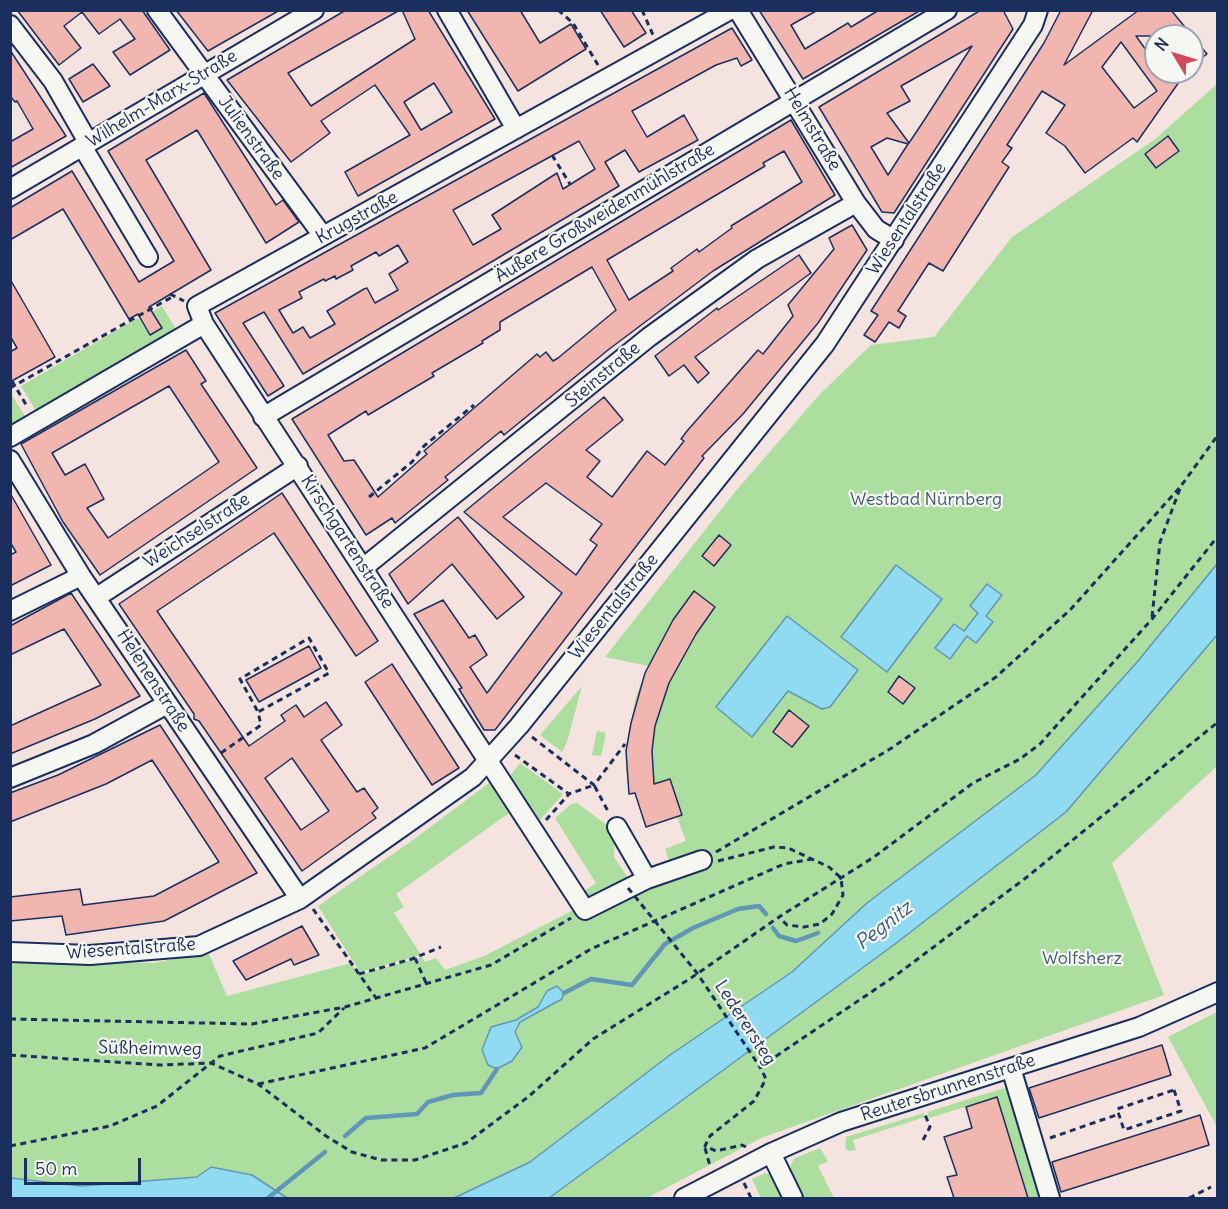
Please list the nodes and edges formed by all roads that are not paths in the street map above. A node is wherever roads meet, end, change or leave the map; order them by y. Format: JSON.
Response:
{"nodes":[{"id":1,"x":157,"y":10,"type":"edge"},
{"id":2,"x":314,"y":10,"type":"edge"},
{"id":3,"x":447,"y":10,"type":"edge"},
{"id":4,"x":730,"y":10,"type":"edge"},
{"id":5,"x":738,"y":10,"type":"edge"},
{"id":6,"x":947,"y":10,"type":"edge"},
{"id":7,"x":1038,"y":10,"type":"edge"},
{"id":8,"x":10,"y":24,"type":"edge"},
{"id":9,"x":204,"y":73,"type":"junction"},
{"id":10,"x":795,"y":100,"type":"junction"},
{"id":11,"x":516,"y":129,"type":"junction"},
{"id":12,"x":85,"y":144,"type":"junction"},
{"id":13,"x":10,"y":189,"type":"edge"},
{"id":14,"x":856,"y":203,"type":"junction"},
{"id":15,"x":323,"y":236,"type":"junction"},
{"id":16,"x":894,"y":240,"type":"junction"},
{"id":17,"x":148,"y":257,"type":"dead end"},
{"id":18,"x":204,"y":324,"type":"junction"},
{"id":19,"x":263,"y":417,"type":"junction"},
{"id":20,"x":10,"y":437,"type":"edge"},
{"id":21,"x":10,"y":460,"type":"edge"},
{"id":22,"x":298,"y":466,"type":"junction"},
{"id":23,"x":363,"y":568,"type":"junction"},
{"id":24,"x":81,"y":576,"type":"junction"},
{"id":25,"x":97,"y":597,"type":"junction"},
{"id":26,"x":10,"y":611,"type":"edge"},
{"id":27,"x":167,"y":704,"type":"junction"},
{"id":28,"x":488,"y":761,"type":"junction"},
{"id":29,"x":10,"y":778,"type":"edge"},
{"id":30,"x":617,"y":827,"type":"road end"},
{"id":31,"x":702,"y":860,"type":"road end"},
{"id":32,"x":647,"y":879,"type":"junction"},
{"id":33,"x":300,"y":899,"type":"junction"},
{"id":34,"x":10,"y":952,"type":"edge"},
{"id":35,"x":1218,"y":992,"type":"edge"},
{"id":36,"x":1011,"y":1068,"type":"junction"},
{"id":37,"x":763,"y":1157,"type":"junction"},
{"id":38,"x":684,"y":1198,"type":"edge"},
{"id":39,"x":793,"y":1198,"type":"edge"},
{"id":40,"x":1050,"y":1198,"type":"edge"}],
"edges":[{"from":1,"to":9,"type":"street","name":"Julienstraße"},
{"from":2,"to":9,"type":"street","name":"Wilhelm-Marx-Straße"},
{"from":3,"to":11,"type":"street"},
{"from":4,"to":11,"type":"street","name":"Krugstraße"},
{"from":5,"to":10,"type":"street","name":"Helmstraße"},
{"from":6,"to":10,"type":"street","name":"Äußere Großweidenmühlstraße"},
{"from":7,"to":16,"type":"street","name":"Wiesentalstraße"},
{"from":8,"to":12,"type":"street"},
{"from":9,"to":12,"type":"street","name":"Wilhelm-Marx-Straße"},
{"from":9,"to":15,"type":"street","name":"Julienstraße"},
{"from":10,"to":14,"type":"street","name":"Helmstraße"},
{"from":10,"to":19,"type":"street","name":"Äußere Großweidenmühlstraße"},
{"from":11,"to":15,"type":"street","name":"Krugstraße"},
{"from":12,"to":13,"type":"street","name":"Wilhelm-Marx-Straße"},
{"from":12,"to":17,"type":"street"},
{"from":14,"to":16,"type":"street","name":"Helmstraße"},
{"from":14,"to":23,"type":"street","name":"Steinstraße"},
{"from":15,"to":18,"type":"street","name":"Krugstraße"},
{"from":16,"to":28,"type":"street","name":"Wiesentalstraße"},
{"from":18,"to":19,"type":"street","name":"Kirschgartenstraße"},
{"from":18,"to":20,"type":"street"},
{"from":19,"to":22,"type":"street","name":"Kirschgartenstraße"},
{"from":21,"to":24,"type":"street","name":"Helenenstraße"},
{"from":22,"to":23,"type":"street","name":"Kirschgartenstraße"},
{"from":22,"to":25,"type":"street","name":"Weichselstraße"},
{"from":23,"to":28,"type":"street","name":"Kirschgartenstraße"},
{"from":24,"to":25,"type":"street","name":"Helenenstraße"},
{"from":24,"to":26,"type":"street"},
{"from":25,"to":27,"type":"street","name":"Helenenstraße"},
{"from":27,"to":29,"type":"street"},
{"from":27,"to":33,"type":"street","name":"Helenenstraße"},
{"from":28,"to":32,"type":"street","name":"Kirschgartenstraße"},
{"from":28,"to":33,"type":"street","name":"Wiesentalstraße"},
{"from":30,"to":32,"type":"street"},
{"from":31,"to":32,"type":"street"},
{"from":33,"to":34,"type":"street","name":"Wiesentalstraße"},
{"from":35,"to":36,"type":"street","name":"Reutersbrunnenstraße"},
{"from":36,"to":37,"type":"street","name":"Reutersbrunnenstraße"},
{"from":36,"to":40,"type":"street"},
{"from":37,"to":38,"type":"street","name":"Reutersbrunnenstraße"},
{"from":37,"to":39,"type":"street"}]}
